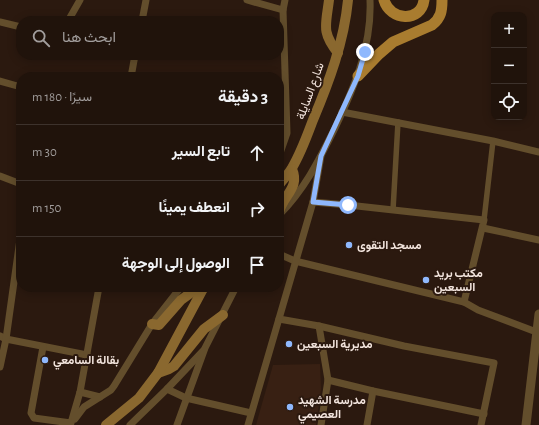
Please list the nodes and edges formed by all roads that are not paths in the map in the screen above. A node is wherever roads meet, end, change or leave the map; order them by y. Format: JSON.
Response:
{"nodes":[{"id":1,"x":80,"y":0,"type":"edge"},
{"id":2,"x":146,"y":0,"type":"edge"},
{"id":3,"x":247,"y":0,"type":"edge"},
{"id":4,"x":285,"y":0,"type":"edge"},
{"id":5,"x":329,"y":0,"type":"edge"},
{"id":6,"x":348,"y":0,"type":"edge"},
{"id":7,"x":370,"y":0,"type":"edge"},
{"id":8,"x":384,"y":0,"type":"edge"},
{"id":9,"x":424,"y":0,"type":"edge"},
{"id":10,"x":442,"y":0,"type":"edge"},
{"id":11,"x":283,"y":10,"type":"junction"},
{"id":12,"x":71,"y":16,"type":"edge"},
{"id":13,"x":143,"y":16,"type":"edge"},
{"id":14,"x":283,"y":16,"type":"edge"},
{"id":15,"x":0,"y":22,"type":"edge"},
{"id":16,"x":16,"y":26,"type":"edge"},
{"id":17,"x":284,"y":41,"type":"edge"},
{"id":18,"x":338,"y":53,"type":"junction"},
{"id":19,"x":133,"y":60,"type":"edge"},
{"id":20,"x":132,"y":72,"type":"edge"},
{"id":21,"x":358,"y":76,"type":"junction"},
{"id":22,"x":0,"y":81,"type":"edge"},
{"id":23,"x":16,"y":86,"type":"edge"},
{"id":24,"x":342,"y":112,"type":"junction"},
{"id":25,"x":398,"y":122,"type":"junction"},
{"id":26,"x":493,"y":141,"type":"junction"},
{"id":27,"x":284,"y":142,"type":"edge"},
{"id":28,"x":539,"y":152,"type":"edge"},
{"id":29,"x":321,"y":156,"type":"junction"},
{"id":30,"x":292,"y":168,"type":"junction"},
{"id":31,"x":0,"y":176,"type":"edge"},
{"id":32,"x":284,"y":178,"type":"edge"},
{"id":33,"x":16,"y":182,"type":"edge"},
{"id":34,"x":284,"y":200,"type":"edge"},
{"id":35,"x":313,"y":202,"type":"junction"},
{"id":36,"x":284,"y":208,"type":"edge"},
{"id":37,"x":393,"y":210,"type":"junction"},
{"id":38,"x":484,"y":224,"type":"junction"},
{"id":39,"x":539,"y":240,"type":"edge"},
{"id":40,"x":284,"y":256,"type":"edge"},
{"id":41,"x":16,"y":261,"type":"edge"},
{"id":42,"x":296,"y":261,"type":"junction"},
{"id":43,"x":98,"y":292,"type":"edge"},
{"id":44,"x":177,"y":292,"type":"edge"},
{"id":45,"x":192,"y":292,"type":"edge"},
{"id":46,"x":201,"y":292,"type":"edge"},
{"id":47,"x":234,"y":292,"type":"edge"},
{"id":48,"x":464,"y":302,"type":"junction"},
{"id":49,"x":539,"y":314,"type":"edge"},
{"id":50,"x":223,"y":315,"type":"junction"},
{"id":51,"x":279,"y":320,"type":"junction"},
{"id":52,"x":152,"y":324,"type":"junction"},
{"id":53,"x":319,"y":326,"type":"junction"},
{"id":54,"x":538,"y":332,"type":"edge"},
{"id":55,"x":3,"y":338,"type":"edge"},
{"id":56,"x":43,"y":347,"type":"junction"},
{"id":57,"x":206,"y":348,"type":"junction"},
{"id":58,"x":87,"y":355,"type":"junction"},
{"id":59,"x":0,"y":367,"type":"edge"},
{"id":60,"x":158,"y":373,"type":"junction"},
{"id":61,"x":328,"y":380,"type":"junction"},
{"id":62,"x":167,"y":389,"type":"junction"},
{"id":63,"x":373,"y":391,"type":"junction"},
{"id":64,"x":80,"y":392,"type":"junction"},
{"id":65,"x":100,"y":397,"type":"junction"},
{"id":66,"x":186,"y":398,"type":"junction"},
{"id":67,"x":251,"y":413,"type":"junction"},
{"id":68,"x":484,"y":414,"type":"junction"},
{"id":69,"x":71,"y":424,"type":"edge"},
{"id":70,"x":106,"y":425,"type":"edge"},
{"id":71,"x":130,"y":425,"type":"edge"},
{"id":72,"x":178,"y":425,"type":"edge"},
{"id":73,"x":248,"y":425,"type":"edge"},
{"id":74,"x":321,"y":425,"type":"edge"},
{"id":75,"x":367,"y":425,"type":"edge"},
{"id":76,"x":481,"y":425,"type":"edge"},
{"id":77,"x":526,"y":425,"type":"edge"}],
"edges":[{"from":1,"to":12,"type":"street"},
{"from":2,"to":13,"type":"street"},
{"from":3,"to":11,"type":"street"},
{"from":4,"to":11,"type":"street"},
{"from":5,"to":18,"type":"main road"},
{"from":6,"to":18,"type":"main road","name":"شارع السايلة"},
{"from":7,"to":21,"type":"street"},
{"from":8,"to":9,"type":"main road"},
{"from":10,"to":21,"type":"main road"},
{"from":11,"to":14,"type":"street"},
{"from":15,"to":16,"type":"street"},
{"from":17,"to":27,"type":"street"},
{"from":18,"to":30,"type":"main road","name":"شارع السايلة"},
{"from":19,"to":20,"type":"street"},
{"from":21,"to":24,"type":"street"},
{"from":22,"to":23,"type":"street"},
{"from":24,"to":25,"type":"street"},
{"from":24,"to":29,"type":"street"},
{"from":25,"to":26,"type":"street"},
{"from":25,"to":37,"type":"street"},
{"from":26,"to":28,"type":"street"},
{"from":26,"to":38,"type":"street"},
{"from":29,"to":35,"type":"street"},
{"from":29,"to":36,"type":"street"},
{"from":30,"to":32,"type":"main road","name":"شارع السايلة"},
{"from":30,"to":34,"type":"main road"},
{"from":31,"to":33,"type":"street"},
{"from":35,"to":37,"type":"street"},
{"from":35,"to":42,"type":"street"},
{"from":37,"to":38,"type":"street"},
{"from":38,"to":39,"type":"street"},
{"from":38,"to":48,"type":"street"},
{"from":40,"to":42,"type":"street"},
{"from":41,"to":55,"type":"street"},
{"from":42,"to":48,"type":"street"},
{"from":42,"to":51,"type":"street"},
{"from":43,"to":58,"type":"street"},
{"from":44,"to":52,"type":"street"},
{"from":45,"to":52,"type":"main road"},
{"from":46,"to":60,"type":"main road"},
{"from":47,"to":50,"type":"street"},
{"from":48,"to":54,"type":"street"},
{"from":49,"to":54,"type":"street"},
{"from":50,"to":57,"type":"street"},
{"from":50,"to":60,"type":"main road"},
{"from":51,"to":53,"type":"street"},
{"from":51,"to":67,"type":"street"},
{"from":52,"to":65,"type":"street"},
{"from":53,"to":61,"type":"street"},
{"from":53,"to":68,"type":"street"},
{"from":54,"to":77,"type":"street"},
{"from":55,"to":56,"type":"street"},
{"from":55,"to":59,"type":"street"},
{"from":56,"to":58,"type":"street"},
{"from":56,"to":69,"type":"street"},
{"from":57,"to":62,"type":"street"},
{"from":57,"to":66,"type":"street"},
{"from":58,"to":64,"type":"street"},
{"from":60,"to":70,"type":"main road"},
{"from":61,"to":63,"type":"street"},
{"from":61,"to":74,"type":"street"},
{"from":62,"to":66,"type":"street"},
{"from":62,"to":71,"type":"street"},
{"from":63,"to":68,"type":"street"},
{"from":63,"to":75,"type":"street"},
{"from":64,"to":65,"type":"street"},
{"from":64,"to":69,"type":"street"},
{"from":65,"to":69,"type":"street"},
{"from":66,"to":67,"type":"street"},
{"from":66,"to":72,"type":"street"},
{"from":67,"to":73,"type":"street"},
{"from":68,"to":76,"type":"street"}]}
